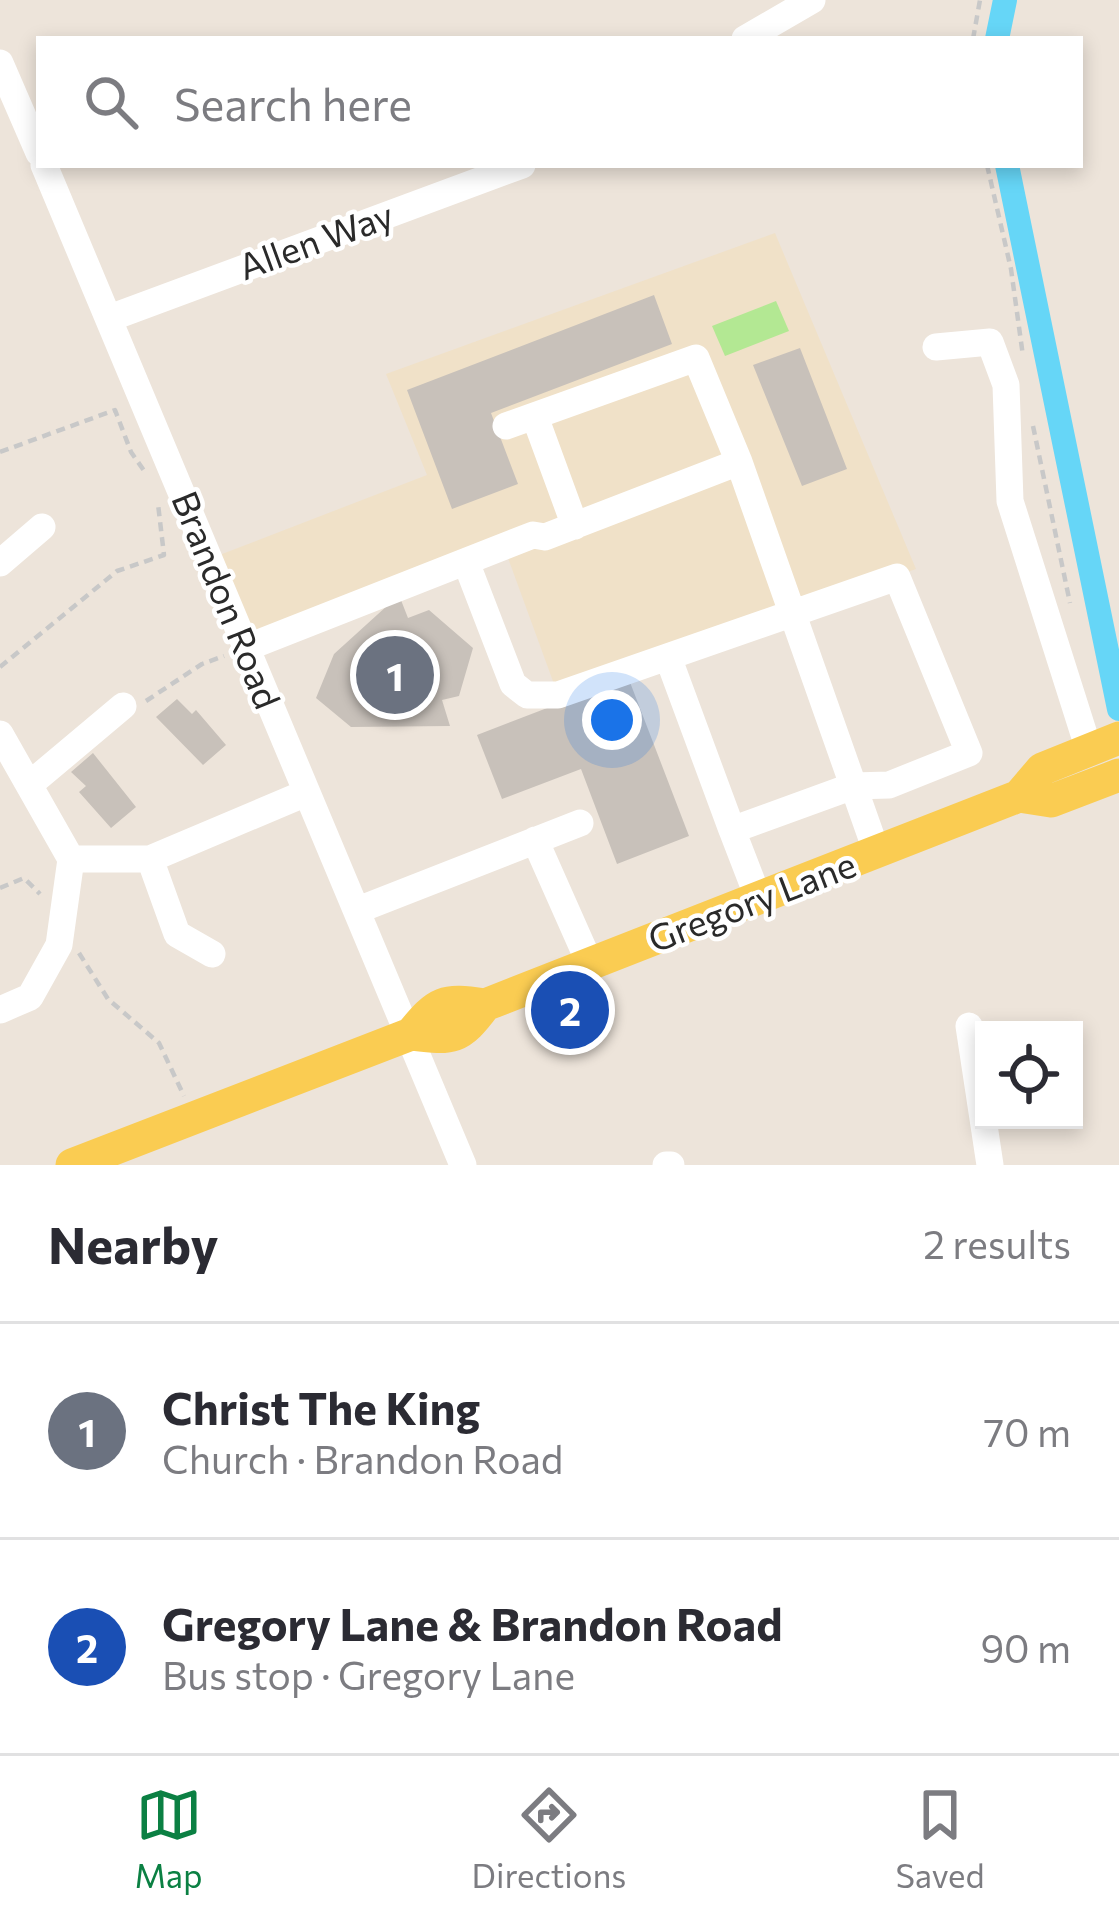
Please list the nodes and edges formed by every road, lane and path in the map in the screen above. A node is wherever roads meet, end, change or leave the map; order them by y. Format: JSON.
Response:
{"nodes":[{"id":1,"x":812,"y":0,"type":"edge"},
{"id":2,"x":980,"y":0,"type":"edge"},
{"id":3,"x":750,"y":36,"type":"edge"},
{"id":4,"x":974,"y":36,"type":"edge"},
{"id":5,"x":0,"y":63,"type":"edge"},
{"id":6,"x":36,"y":147,"type":"edge"},
{"id":7,"x":45,"y":168,"type":"edge"},
{"id":8,"x":514,"y":168,"type":"edge"},
{"id":9,"x":988,"y":168,"type":"edge"},
{"id":10,"x":110,"y":318,"type":"junction"},
{"id":11,"x":936,"y":347,"type":"dead end"},
{"id":12,"x":1023,"y":359,"type":"dead end"},
{"id":13,"x":535,"y":417,"type":"junction"},
{"id":14,"x":1033,"y":425,"type":"dead end"},
{"id":15,"x":506,"y":426,"type":"dead end"},
{"id":16,"x":0,"y":452,"type":"edge"},
{"id":17,"x":739,"y":462,"type":"junction"},
{"id":18,"x":42,"y":526,"type":"dead end"},
{"id":19,"x":575,"y":526,"type":"junction"},
{"id":20,"x":466,"y":562,"type":"junction"},
{"id":21,"x":0,"y":563,"type":"edge"},
{"id":22,"x":792,"y":614,"type":"junction"},
{"id":23,"x":1074,"y":621,"type":"dead end"},
{"id":24,"x":246,"y":648,"type":"junction"},
{"id":25,"x":668,"y":658,"type":"junction"},
{"id":26,"x":0,"y":667,"type":"edge"},
{"id":27,"x":123,"y":706,"type":"joint"},
{"id":28,"x":0,"y":734,"type":"edge"},
{"id":29,"x":1110,"y":756,"type":"edge"},
{"id":30,"x":29,"y":785,"type":"junction"},
{"id":31,"x":853,"y":786,"type":"junction"},
{"id":32,"x":306,"y":793,"type":"junction"},
{"id":33,"x":580,"y":823,"type":"dead end"},
{"id":34,"x":733,"y":830,"type":"junction"},
{"id":35,"x":536,"y":840,"type":"junction"},
{"id":36,"x":878,"y":853,"type":"junction"},
{"id":37,"x":71,"y":859,"type":"junction"},
{"id":38,"x":150,"y":859,"type":"junction"},
{"id":39,"x":0,"y":888,"type":"edge"},
{"id":40,"x":759,"y":900,"type":"junction"},
{"id":41,"x":358,"y":910,"type":"junction"},
{"id":42,"x":61,"y":931,"type":"junction"},
{"id":43,"x":212,"y":954,"type":"dead end"},
{"id":44,"x":590,"y":964,"type":"junction"},
{"id":45,"x":0,"y":1010,"type":"edge"},
{"id":46,"x":969,"y":1026,"type":"dead end"},
{"id":47,"x":411,"y":1034,"type":"junction"},
{"id":48,"x":194,"y":1118,"type":"junction"},
{"id":49,"x":72,"y":1165,"type":"edge"},
{"id":50,"x":463,"y":1165,"type":"edge"},
{"id":51,"x":990,"y":1165,"type":"edge"}],
"edges":[{"from":1,"to":3,"type":"street"},
{"from":2,"to":4,"type":"path"},
{"from":5,"to":6,"type":"street"},
{"from":7,"to":10,"type":"street","name":"Brandon Road"},
{"from":8,"to":10,"type":"street","name":"Allen Way"},
{"from":9,"to":12,"type":"path"},
{"from":10,"to":24,"type":"street","name":"Brandon Road"},
{"from":11,"to":29,"type":"street"},
{"from":13,"to":15,"type":"street"},
{"from":13,"to":17,"type":"street"},
{"from":13,"to":19,"type":"street"},
{"from":14,"to":23,"type":"path"},
{"from":16,"to":26,"type":"path"},
{"from":17,"to":19,"type":"street"},
{"from":17,"to":22,"type":"street"},
{"from":18,"to":21,"type":"street"},
{"from":19,"to":20,"type":"street"},
{"from":20,"to":24,"type":"street"},
{"from":20,"to":25,"type":"street"},
{"from":22,"to":25,"type":"street"},
{"from":22,"to":31,"type":"street"},
{"from":22,"to":31,"type":"street"},
{"from":24,"to":27,"type":"path"},
{"from":24,"to":32,"type":"street","name":"Brandon Road"},
{"from":25,"to":34,"type":"street"},
{"from":27,"to":30,"type":"street"},
{"from":28,"to":30,"type":"street"},
{"from":29,"to":36,"type":"main road","name":"Gregory Lane"},
{"from":30,"to":37,"type":"street"},
{"from":31,"to":34,"type":"street"},
{"from":31,"to":36,"type":"street"},
{"from":32,"to":38,"type":"street"},
{"from":32,"to":41,"type":"street","name":"Brandon Road"},
{"from":33,"to":35,"type":"street"},
{"from":34,"to":40,"type":"street"},
{"from":35,"to":41,"type":"street"},
{"from":35,"to":44,"type":"street"},
{"from":36,"to":40,"type":"main road","name":"Gregory Lane"},
{"from":37,"to":38,"type":"street"},
{"from":37,"to":42,"type":"street"},
{"from":38,"to":43,"type":"street"},
{"from":39,"to":42,"type":"path"},
{"from":40,"to":44,"type":"main road","name":"Gregory Lane"},
{"from":41,"to":47,"type":"street","name":"Brandon Road"},
{"from":42,"to":45,"type":"street"},
{"from":42,"to":48,"type":"path"},
{"from":44,"to":47,"type":"main road","name":"Gregory Lane"},
{"from":46,"to":51,"type":"street"},
{"from":47,"to":48,"type":"main road","name":"Gregory Lane"},
{"from":47,"to":50,"type":"street","name":"Brandon Road"},
{"from":48,"to":49,"type":"main road","name":"Gregory Lane"}]}
